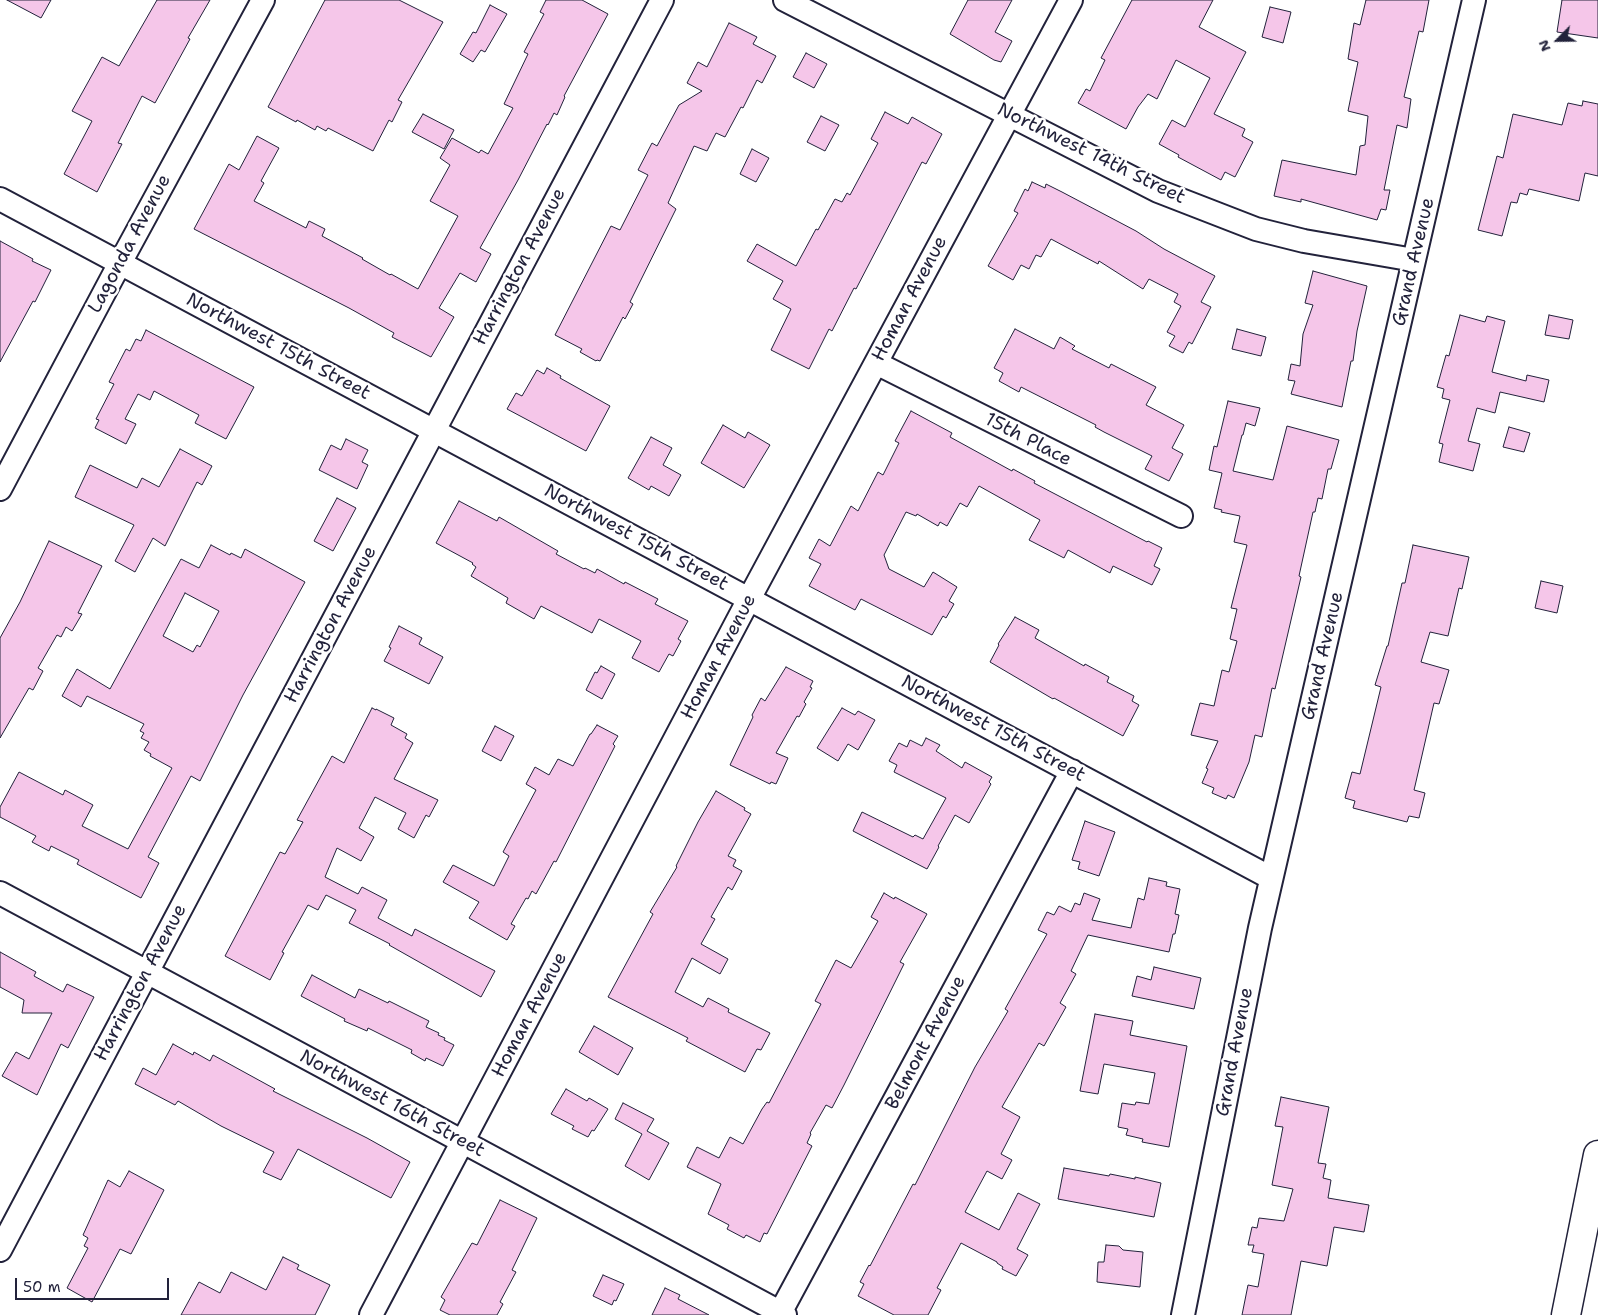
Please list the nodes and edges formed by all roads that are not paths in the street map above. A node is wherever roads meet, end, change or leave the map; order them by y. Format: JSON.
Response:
{"nodes":[{"id":1,"x":262,"y":0,"type":"edge"},
{"id":2,"x":662,"y":0,"type":"edge"},
{"id":3,"x":785,"y":0,"type":"edge"},
{"id":4,"x":1071,"y":0,"type":"edge"},
{"id":5,"x":1474,"y":0,"type":"edge"},
{"id":6,"x":1009,"y":114,"type":"junction"},
{"id":7,"x":0,"y":199,"type":"edge"},
{"id":8,"x":1414,"y":260,"type":"junction"},
{"id":9,"x":120,"y":263,"type":"junction"},
{"id":10,"x":876,"y":363,"type":"junction"},
{"id":11,"x":434,"y":430,"type":"junction"},
{"id":12,"x":0,"y":489,"type":"edge"},
{"id":13,"x":1181,"y":516,"type":"dead end"},
{"id":14,"x":750,"y":599,"type":"junction"},
{"id":15,"x":1072,"y":771,"type":"junction"},
{"id":16,"x":1271,"y":878,"type":"junction"},
{"id":17,"x":0,"y":893,"type":"edge"},
{"id":18,"x":147,"y":972,"type":"junction"},
{"id":19,"x":463,"y":1142,"type":"junction"},
{"id":20,"x":1598,"y":1155,"type":"edge"},
{"id":21,"x":0,"y":1250,"type":"edge"},
{"id":22,"x":781,"y":1314,"type":"edge"},
{"id":23,"x":371,"y":1315,"type":"edge"},
{"id":24,"x":1183,"y":1315,"type":"edge"},
{"id":25,"x":1566,"y":1315,"type":"edge"}],
"edges":[{"from":1,"to":9,"type":"street","name":"Lagonda Avenue"},
{"from":2,"to":11,"type":"street","name":"Harrington Avenue"},
{"from":3,"to":6,"type":"street","name":"Northwest 14th Street"},
{"from":4,"to":6,"type":"street","name":"Homan Avenue"},
{"from":5,"to":8,"type":"street","name":"Grand Avenue"},
{"from":6,"to":8,"type":"street","name":"Northwest 14th Street"},
{"from":6,"to":10,"type":"street","name":"Homan Avenue"},
{"from":7,"to":9,"type":"street","name":"Northwest 15th Street"},
{"from":8,"to":16,"type":"street","name":"Grand Avenue"},
{"from":9,"to":11,"type":"street","name":"Northwest 15th Street"},
{"from":9,"to":12,"type":"street","name":"Lagonda Avenue"},
{"from":10,"to":13,"type":"street","name":"15th Place"},
{"from":10,"to":14,"type":"street","name":"Homan Avenue"},
{"from":11,"to":14,"type":"street","name":"Northwest 15th Street"},
{"from":11,"to":18,"type":"street","name":"Harrington Avenue"},
{"from":14,"to":15,"type":"street","name":"Northwest 15th Street"},
{"from":14,"to":19,"type":"street","name":"Homan Avenue"},
{"from":15,"to":16,"type":"street","name":"Northwest 15th Street"},
{"from":15,"to":22,"type":"street","name":"Belmont Avenue"},
{"from":16,"to":24,"type":"street","name":"Grand Avenue"},
{"from":17,"to":18,"type":"street","name":"Northwest 16th Street"},
{"from":18,"to":19,"type":"street","name":"Northwest 16th Street"},
{"from":18,"to":21,"type":"street","name":"Harrington Avenue"},
{"from":19,"to":22,"type":"street","name":"Northwest 16th Street"},
{"from":19,"to":23,"type":"street","name":"Homan Avenue"},
{"from":20,"to":25,"type":"main road"}]}
